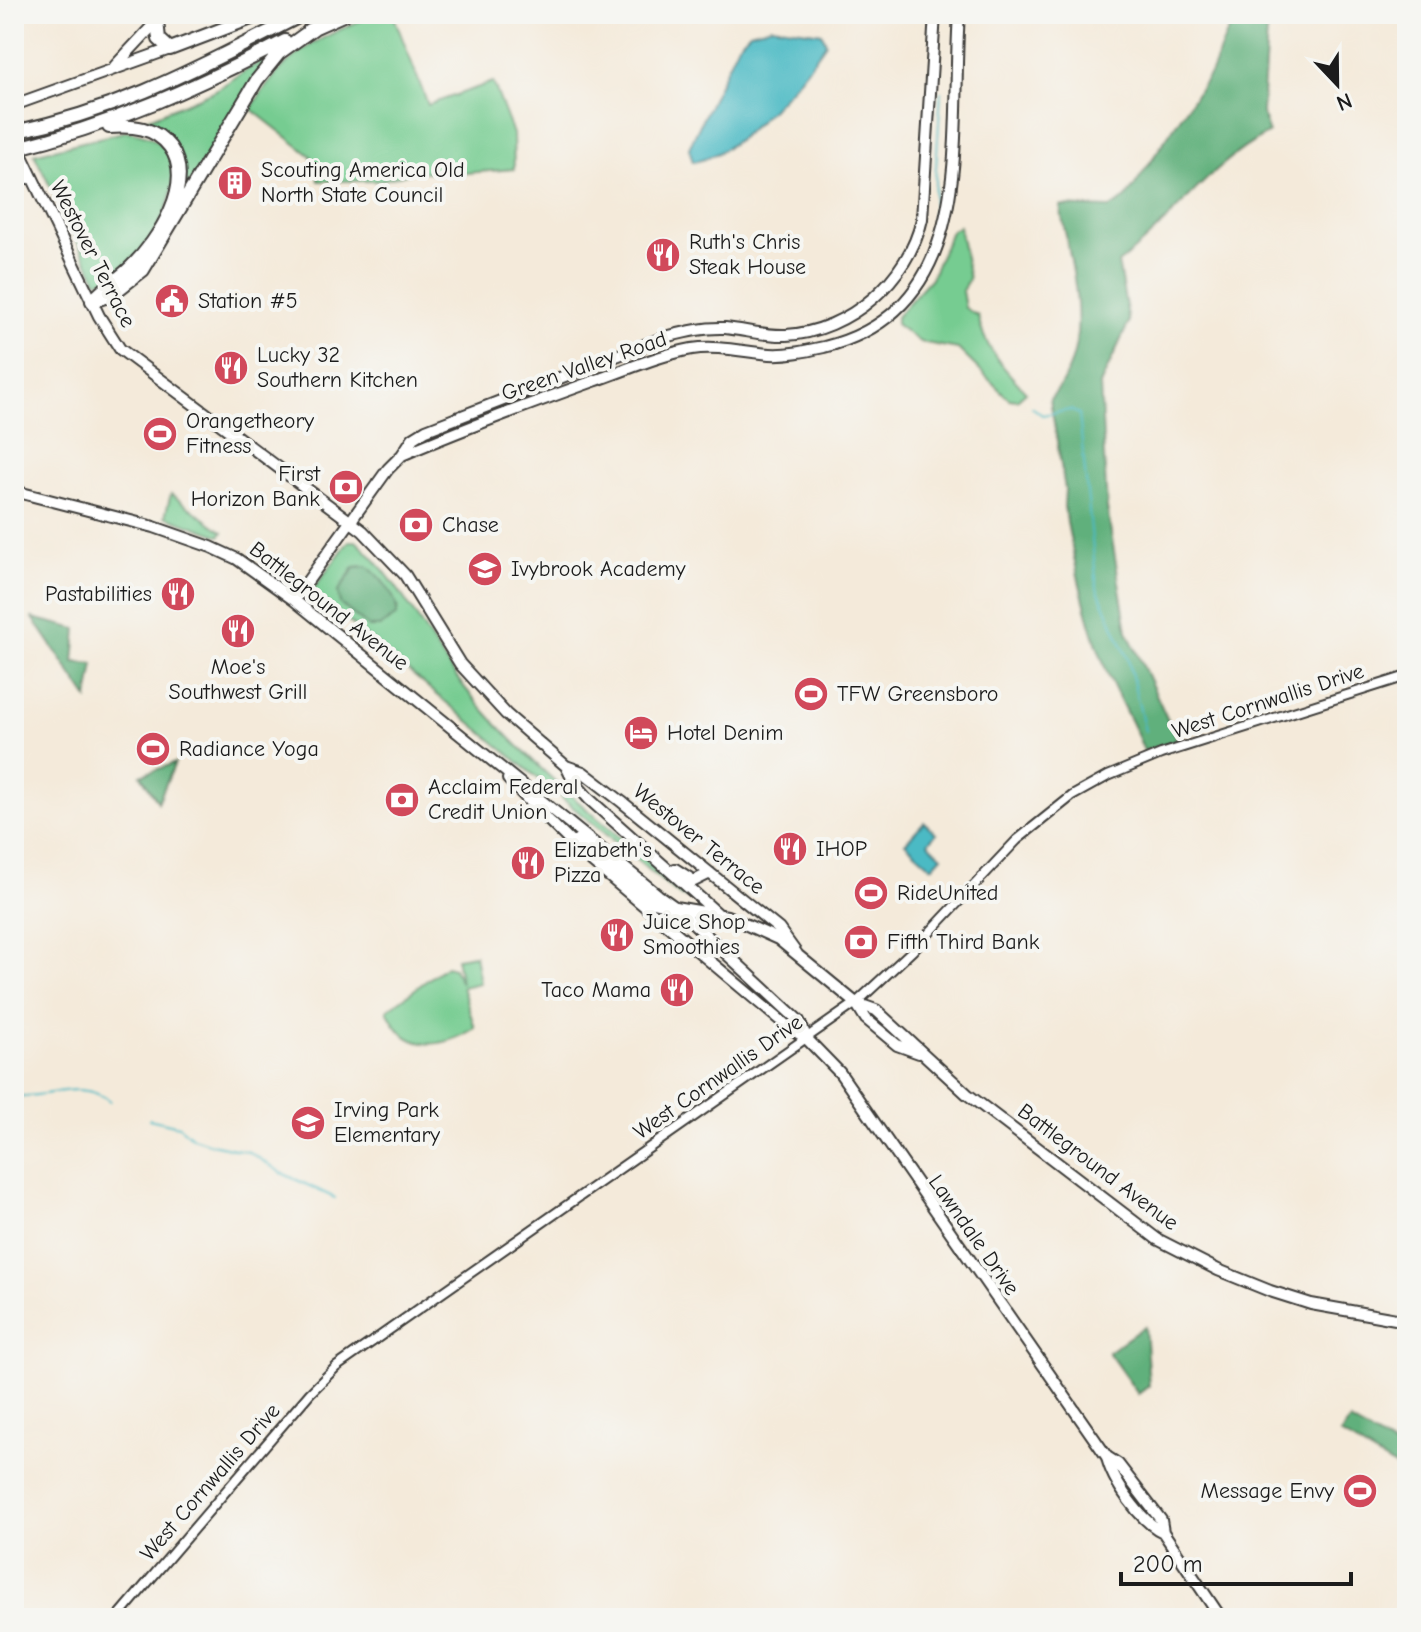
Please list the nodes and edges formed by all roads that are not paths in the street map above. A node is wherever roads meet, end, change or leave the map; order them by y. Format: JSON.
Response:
{"nodes":[{"id":1,"x":262,"y":14,"type":"edge"},
{"id":2,"x":304,"y":14,"type":"edge"},
{"id":3,"x":345,"y":14,"type":"edge"},
{"id":4,"x":935,"y":14,"type":"edge"},
{"id":5,"x":959,"y":14,"type":"edge"},
{"id":6,"x":157,"y":21,"type":"joint"},
{"id":7,"x":314,"y":28,"type":"junction"},
{"id":8,"x":170,"y":49,"type":"junction"},
{"id":9,"x":107,"y":71,"type":"junction"},
{"id":10,"x":14,"y":105,"type":"edge"},
{"id":11,"x":91,"y":129,"type":"junction"},
{"id":12,"x":14,"y":132,"type":"edge"},
{"id":13,"x":14,"y":139,"type":"edge"},
{"id":14,"x":19,"y":154,"type":"edge"},
{"id":15,"x":33,"y":178,"type":"junction"},
{"id":16,"x":14,"y":181,"type":"edge"},
{"id":17,"x":92,"y":301,"type":"junction"},
{"id":18,"x":402,"y":455,"type":"junction"},
{"id":19,"x":14,"y":491,"type":"edge"},
{"id":20,"x":350,"y":522,"type":"junction"},
{"id":21,"x":294,"y":600,"type":"junction"},
{"id":22,"x":1407,"y":676,"type":"edge"},
{"id":23,"x":566,"y":766,"type":"junction"},
{"id":24,"x":503,"y":772,"type":"junction"},
{"id":25,"x":530,"y":802,"type":"junction"},
{"id":26,"x":647,"y":851,"type":"junction"},
{"id":27,"x":710,"y":873,"type":"junction"},
{"id":28,"x":675,"y":907,"type":"junction"},
{"id":29,"x":719,"y":914,"type":"junction"},
{"id":30,"x":797,"y":954,"type":"junction"},
{"id":31,"x":856,"y":1003,"type":"junction"},
{"id":32,"x":806,"y":1038,"type":"junction"},
{"id":33,"x":1407,"y":1321,"type":"edge"},
{"id":34,"x":117,"y":1618,"type":"edge"},
{"id":35,"x":1221,"y":1618,"type":"edge"}],
"edges":[{"from":1,"to":8,"type":"highway"},
{"from":2,"to":12,"type":"highway"},
{"from":3,"to":7,"type":"highway"},
{"from":4,"to":18,"type":"main road","name":"Green Valley Road"},
{"from":5,"to":18,"type":"main road","name":"Green Valley Road"},
{"from":6,"to":8,"type":"highway"},
{"from":6,"to":9,"type":"main road"},
{"from":7,"to":11,"type":"highway"},
{"from":7,"to":17,"type":"highway"},
{"from":8,"to":9,"type":"main road"},
{"from":9,"to":10,"type":"main road"},
{"from":11,"to":14,"type":"highway"},
{"from":11,"to":17,"type":"highway"},
{"from":13,"to":14,"type":"main road","name":"Westover Terrace","bridge":true},
{"from":14,"to":15,"type":"main road","name":"Westover Terrace"},
{"from":15,"to":16,"type":"street"},
{"from":15,"to":17,"type":"main road","name":"Westover Terrace"},
{"from":17,"to":20,"type":"main road","name":"Westover Terrace"},
{"from":18,"to":20,"type":"main road","name":"Green Valley Road"},
{"from":19,"to":21,"type":"main road","name":"Battleground Avenue"},
{"from":20,"to":21,"type":"main road","name":"Green Valley Road"},
{"from":20,"to":23,"type":"main road","name":"Westover Terrace"},
{"from":21,"to":24,"type":"main road","name":"Battleground Avenue"},
{"from":22,"to":31,"type":"street","name":"West Cornwallis Drive"},
{"from":23,"to":26,"type":"main road","name":"Westover Terrace"},
{"from":23,"to":27,"type":"main road","name":"Westover Terrace"},
{"from":24,"to":25,"type":"main road","name":"Battleground Avenue"},
{"from":24,"to":28,"type":"main road","name":"Battleground Avenue"},
{"from":25,"to":28,"type":"main road"},
{"from":25,"to":32,"type":"main road","name":"Lawndale Drive"},
{"from":26,"to":27,"type":"main road"},
{"from":26,"to":29,"type":"main road","name":"Westover Terrace"},
{"from":27,"to":30,"type":"main road","name":"Westover Terrace"},
{"from":28,"to":29,"type":"main road","name":"Battleground Avenue"},
{"from":28,"to":32,"type":"main road","name":"Lawndale Drive"},
{"from":29,"to":30,"type":"main road","name":"Battleground Avenue"},
{"from":30,"to":31,"type":"main road","name":"Battleground Avenue"},
{"from":31,"to":32,"type":"street","name":"West Cornwallis Drive"},
{"from":31,"to":33,"type":"main road","name":"Battleground Avenue"},
{"from":32,"to":34,"type":"street","name":"West Cornwallis Drive"},
{"from":32,"to":35,"type":"main road","name":"Lawndale Drive"}]}
